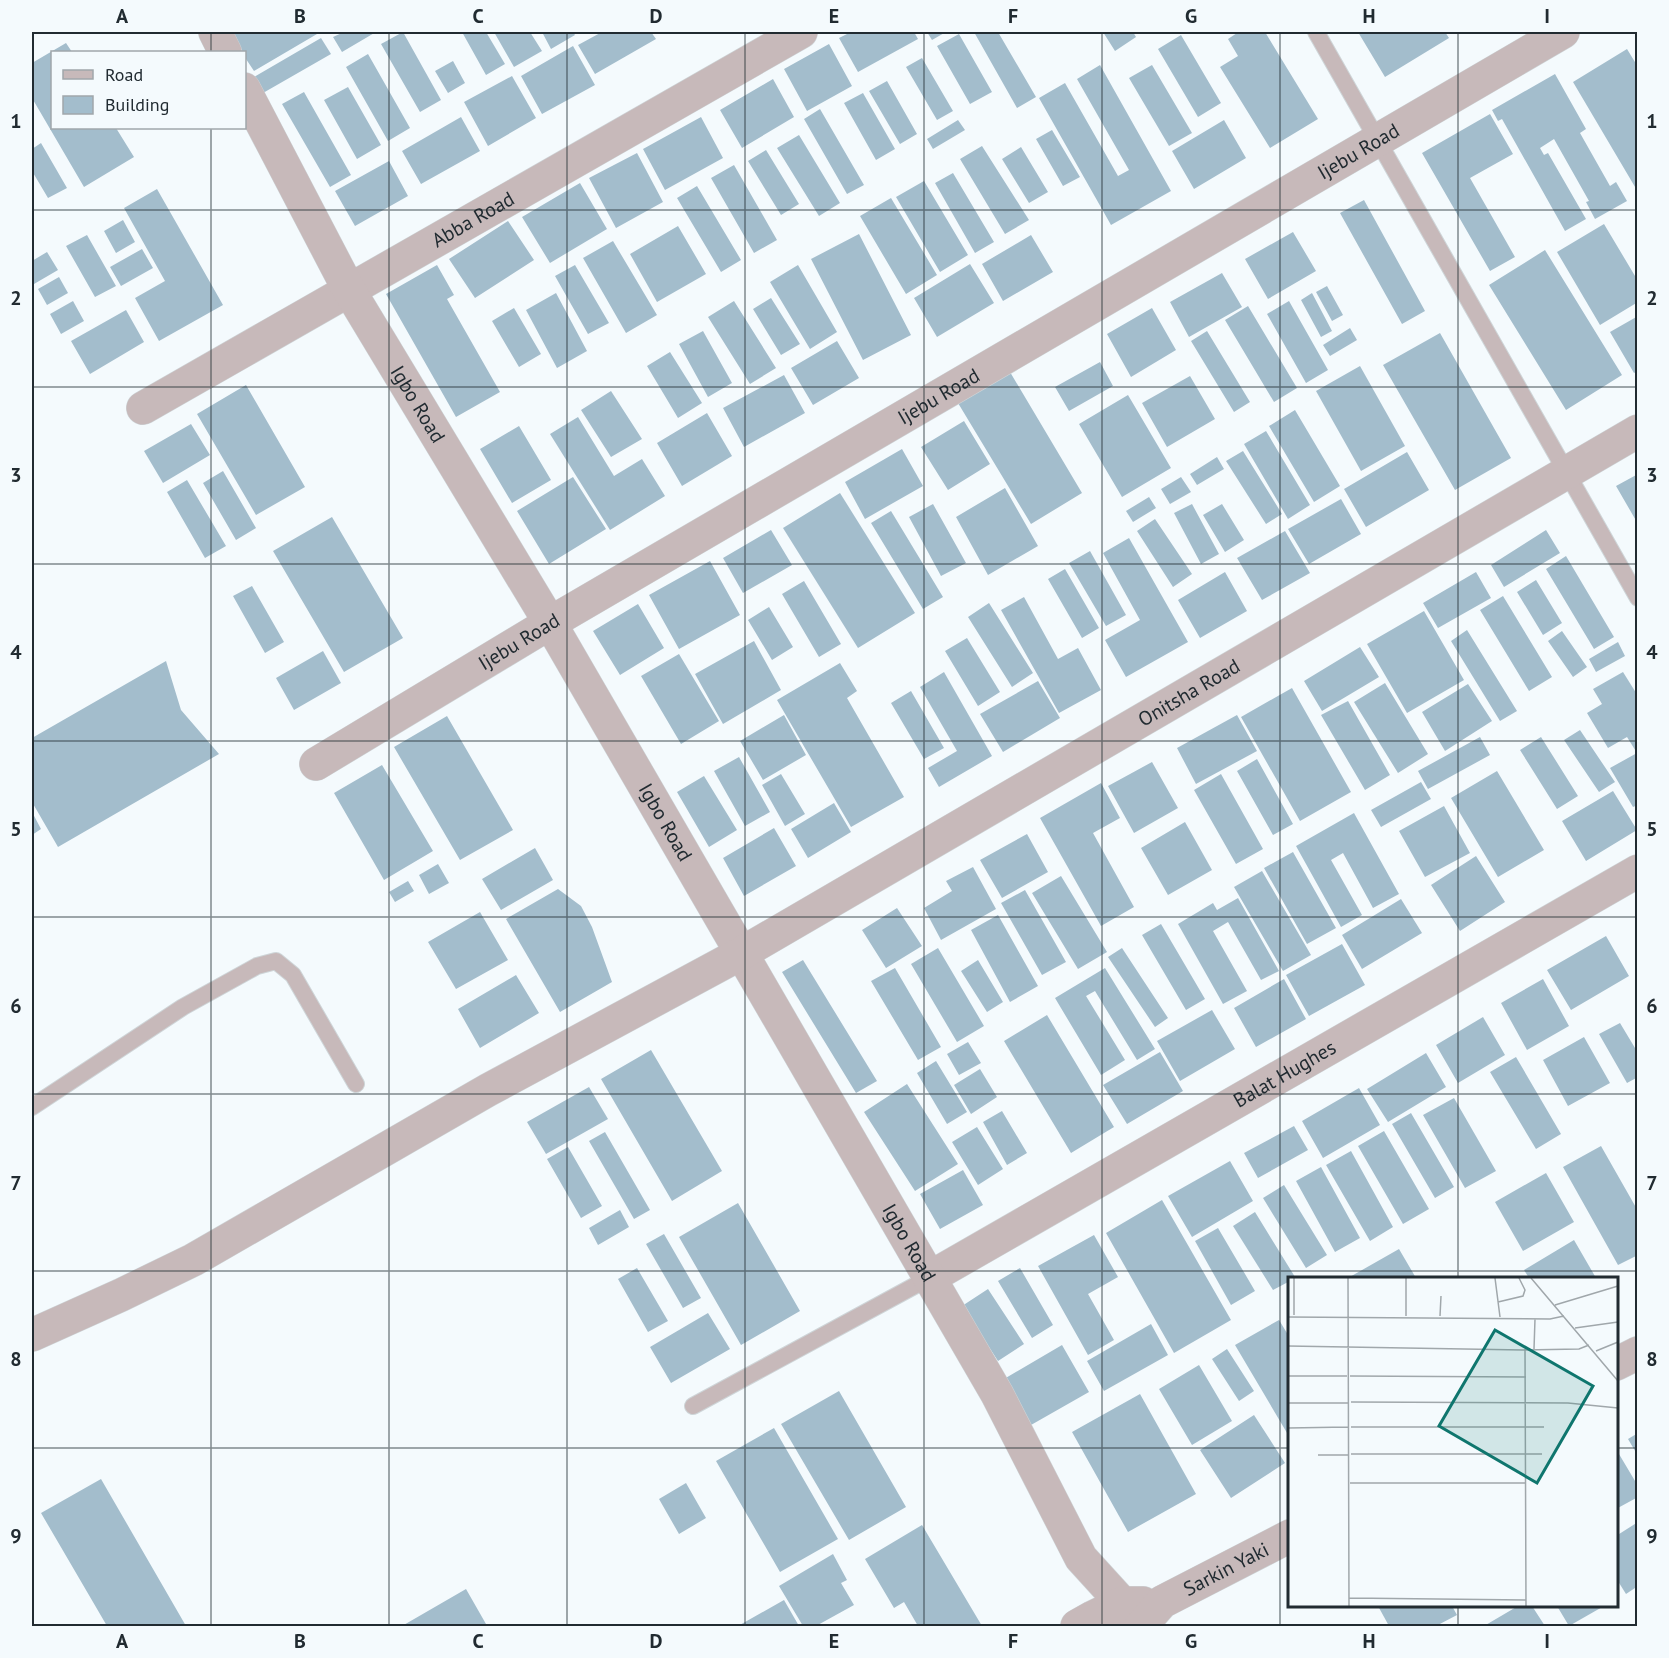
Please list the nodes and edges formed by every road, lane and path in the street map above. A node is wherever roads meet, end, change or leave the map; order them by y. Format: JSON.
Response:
{"nodes":[{"id":1,"x":214,"y":32,"type":"edge"},
{"id":2,"x":801,"y":32,"type":"edge"},
{"id":3,"x":1316,"y":32,"type":"edge"},
{"id":4,"x":1563,"y":32,"type":"edge"},
{"id":5,"x":224,"y":51,"type":"edge"},
{"id":6,"x":246,"y":93,"type":"edge"},
{"id":7,"x":1378,"y":141,"type":"junction"},
{"id":8,"x":349,"y":290,"type":"junction"},
{"id":9,"x":144,"y":408,"type":"dead end"},
{"id":10,"x":1638,"y":430,"type":"edge"},
{"id":11,"x":1567,"y":471,"type":"junction"},
{"id":12,"x":1638,"y":598,"type":"edge"},
{"id":13,"x":550,"y":623,"type":"junction"},
{"id":14,"x":316,"y":764,"type":"dead end"},
{"id":15,"x":1638,"y":871,"type":"edge"},
{"id":16,"x":742,"y":953,"type":"junction"},
{"id":17,"x":356,"y":1084,"type":"dead end"},
{"id":18,"x":32,"y":1107,"type":"edge"},
{"id":19,"x":929,"y":1278,"type":"junction"},
{"id":20,"x":32,"y":1335,"type":"edge"},
{"id":21,"x":1638,"y":1353,"type":"edge"},
{"id":22,"x":1618,"y":1363,"type":"edge"},
{"id":23,"x":693,"y":1406,"type":"dead end"},
{"id":24,"x":1288,"y":1537,"type":"edge"},
{"id":25,"x":1081,"y":1558,"type":"junction"},
{"id":26,"x":1133,"y":1619,"type":"edge"},
{"id":27,"x":1089,"y":1623,"type":"edge"}],
"edges":[{"from":1,"to":5,"type":"street"},
{"from":2,"to":8,"type":"street","name":"Abba Road"},
{"from":3,"to":7,"type":"lane"},
{"from":4,"to":7,"type":"street","name":"Ijebu Road"},
{"from":6,"to":8,"type":"street","name":"Igbo Road"},
{"from":7,"to":11,"type":"lane"},
{"from":7,"to":13,"type":"street","name":"Ijebu Road"},
{"from":8,"to":9,"type":"street","name":"Abba Road"},
{"from":8,"to":13,"type":"street","name":"Igbo Road"},
{"from":10,"to":11,"type":"street","name":"Onitsha Road"},
{"from":11,"to":12,"type":"lane"},
{"from":11,"to":16,"type":"street","name":"Onitsha Road"},
{"from":13,"to":14,"type":"street","name":"Ijebu Road"},
{"from":13,"to":16,"type":"street","name":"Igbo Road"},
{"from":15,"to":19,"type":"street","name":"Balat Hughes"},
{"from":16,"to":19,"type":"street","name":"Igbo Road"},
{"from":16,"to":20,"type":"street","name":"Onitsha Road"},
{"from":17,"to":18,"type":"lane"},
{"from":19,"to":23,"type":"lane"},
{"from":19,"to":25,"type":"street","name":"Igbo Road"},
{"from":21,"to":22,"type":"street"},
{"from":24,"to":26,"type":"street","name":"Sarkin Yaki"},
{"from":25,"to":26,"type":"street","name":"Igbo Road"},
{"from":25,"to":27,"type":"street","name":"Igbo Road"},
{"from":26,"to":27,"type":"street"}]}
